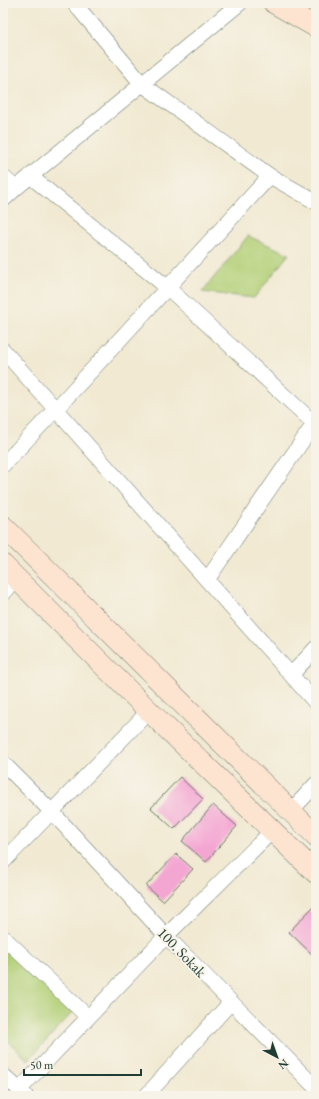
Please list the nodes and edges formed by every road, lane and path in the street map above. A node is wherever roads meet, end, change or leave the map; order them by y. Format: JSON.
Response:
{"nodes":[{"id":1,"x":74,"y":3,"type":"edge"},
{"id":2,"x":240,"y":3,"type":"edge"},
{"id":3,"x":274,"y":3,"type":"edge"},
{"id":4,"x":316,"y":27,"type":"edge"},
{"id":5,"x":142,"y":84,"type":"junction"},
{"id":6,"x":30,"y":176,"type":"junction"},
{"id":7,"x":270,"y":176,"type":"junction"},
{"id":8,"x":3,"y":177,"type":"edge"},
{"id":9,"x":16,"y":188,"type":"junction"},
{"id":10,"x":3,"y":200,"type":"edge"},
{"id":11,"x":316,"y":202,"type":"edge"},
{"id":12,"x":168,"y":288,"type":"junction"},
{"id":13,"x":3,"y":350,"type":"edge"},
{"id":14,"x":56,"y":409,"type":"junction"},
{"id":15,"x":316,"y":423,"type":"edge"},
{"id":16,"x":3,"y":465,"type":"edge"},
{"id":17,"x":3,"y":526,"type":"edge"},
{"id":18,"x":10,"y":571,"type":"edge"},
{"id":19,"x":207,"y":580,"type":"junction"},
{"id":20,"x":3,"y":594,"type":"edge"},
{"id":21,"x":316,"y":648,"type":"edge"},
{"id":22,"x":291,"y":675,"type":"junction"},
{"id":23,"x":316,"y":703,"type":"edge"},
{"id":24,"x":149,"y":711,"type":"junction"},
{"id":25,"x":3,"y":763,"type":"edge"},
{"id":26,"x":316,"y":784,"type":"edge"},
{"id":27,"x":291,"y":811,"type":"junction"},
{"id":28,"x":52,"y":812,"type":"junction"},
{"id":29,"x":273,"y":830,"type":"junction"},
{"id":30,"x":316,"y":836,"type":"edge"},
{"id":31,"x":3,"y":862,"type":"edge"},
{"id":32,"x":316,"y":872,"type":"edge"},
{"id":33,"x":166,"y":936,"type":"junction"},
{"id":34,"x":3,"y":937,"type":"edge"},
{"id":35,"x":231,"y":1002,"type":"junction"},
{"id":36,"x":88,"y":1017,"type":"junction"},
{"id":37,"x":3,"y":1074,"type":"edge"},
{"id":38,"x":316,"y":1088,"type":"edge"},
{"id":39,"x":23,"y":1093,"type":"edge"},
{"id":40,"x":146,"y":1096,"type":"edge"}],
"edges":[{"from":1,"to":5,"type":"street"},
{"from":2,"to":5,"type":"street"},
{"from":3,"to":4,"type":"main road"},
{"from":5,"to":6,"type":"street"},
{"from":5,"to":7,"type":"street"},
{"from":6,"to":9,"type":"street"},
{"from":6,"to":12,"type":"street"},
{"from":7,"to":11,"type":"street"},
{"from":7,"to":12,"type":"street"},
{"from":8,"to":9,"type":"street"},
{"from":9,"to":10,"type":"street"},
{"from":12,"to":14,"type":"street"},
{"from":12,"to":15,"type":"street"},
{"from":13,"to":14,"type":"street"},
{"from":14,"to":16,"type":"street"},
{"from":14,"to":19,"type":"street"},
{"from":15,"to":19,"type":"street"},
{"from":17,"to":27,"type":"main road"},
{"from":18,"to":20,"type":"street"},
{"from":18,"to":24,"type":"main road"},
{"from":19,"to":22,"type":"street"},
{"from":21,"to":22,"type":"street"},
{"from":22,"to":23,"type":"street"},
{"from":24,"to":28,"type":"street"},
{"from":24,"to":29,"type":"main road"},
{"from":25,"to":28,"type":"street","name":"100. Sokak"},
{"from":26,"to":27,"type":"street"},
{"from":27,"to":30,"type":"main road"},
{"from":28,"to":31,"type":"street"},
{"from":28,"to":33,"type":"street","name":"100. Sokak"},
{"from":29,"to":32,"type":"main road"},
{"from":29,"to":33,"type":"street"},
{"from":33,"to":35,"type":"street","name":"100. Sokak"},
{"from":33,"to":36,"type":"street"},
{"from":34,"to":36,"type":"street"},
{"from":35,"to":38,"type":"street","name":"100. Sokak"},
{"from":35,"to":40,"type":"street"},
{"from":36,"to":39,"type":"street"},
{"from":37,"to":39,"type":"street"}]}
